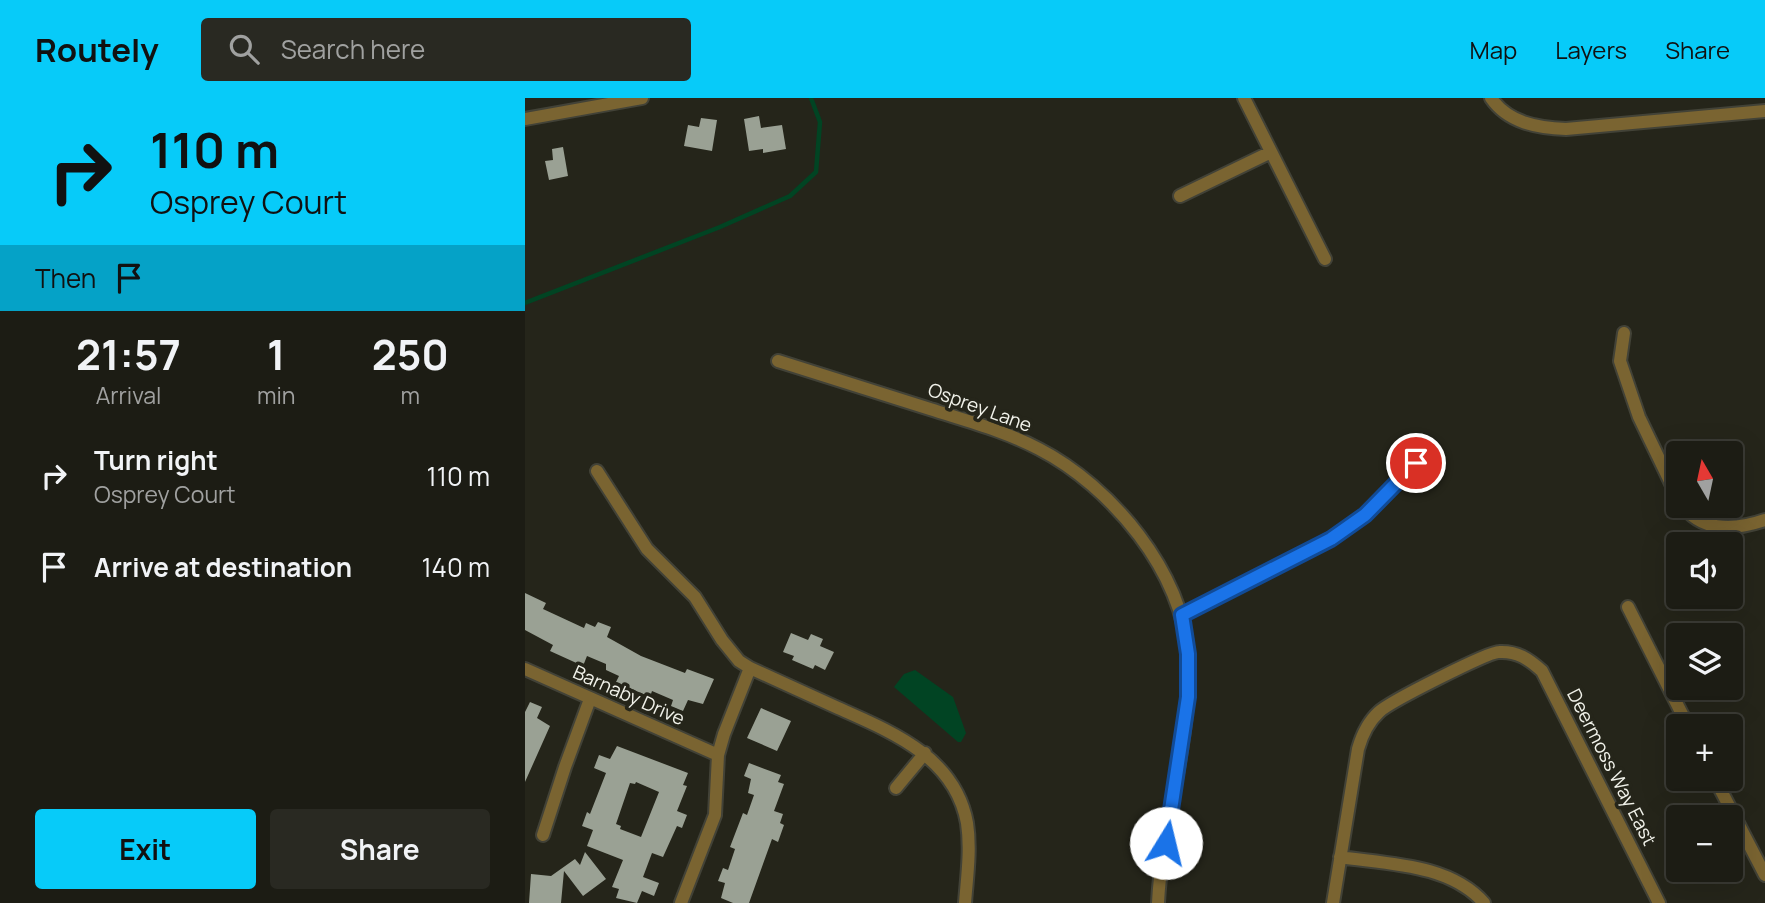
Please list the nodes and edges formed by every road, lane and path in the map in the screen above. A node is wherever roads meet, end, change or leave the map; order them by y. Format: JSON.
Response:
{"nodes":[{"id":1,"x":642,"y":98,"type":"edge"},
{"id":2,"x":1244,"y":98,"type":"edge"},
{"id":3,"x":1491,"y":98,"type":"edge"},
{"id":4,"x":1765,"y":111,"type":"edge"},
{"id":5,"x":525,"y":119,"type":"edge"},
{"id":6,"x":1271,"y":152,"type":"junction"},
{"id":7,"x":1180,"y":196,"type":"dead end"},
{"id":8,"x":1325,"y":259,"type":"dead end"},
{"id":9,"x":1624,"y":333,"type":"dead end"},
{"id":10,"x":778,"y":361,"type":"dead end"},
{"id":11,"x":1416,"y":463,"type":"dead end"},
{"id":12,"x":597,"y":471,"type":"dead end"},
{"id":13,"x":1666,"y":473,"type":"edge"},
{"id":14,"x":1697,"y":518,"type":"edge"},
{"id":15,"x":1765,"y":520,"type":"edge"},
{"id":16,"x":1628,"y":607,"type":"dead end"},
{"id":17,"x":1182,"y":615,"type":"junction"},
{"id":18,"x":750,"y":668,"type":"junction"},
{"id":19,"x":525,"y":669,"type":"edge"},
{"id":20,"x":590,"y":699,"type":"junction"},
{"id":21,"x":1682,"y":714,"type":"edge"},
{"id":22,"x":925,"y":753,"type":"junction"},
{"id":23,"x":718,"y":755,"type":"junction"},
{"id":24,"x":896,"y":788,"type":"dead end"},
{"id":25,"x":1721,"y":791,"type":"edge"},
{"id":26,"x":543,"y":835,"type":"dead end"},
{"id":27,"x":1340,"y":857,"type":"junction"},
{"id":28,"x":1765,"y":875,"type":"edge"},
{"id":29,"x":681,"y":903,"type":"edge"},
{"id":30,"x":965,"y":903,"type":"edge"},
{"id":31,"x":1158,"y":903,"type":"edge"},
{"id":32,"x":1333,"y":903,"type":"edge"},
{"id":33,"x":1485,"y":903,"type":"edge"},
{"id":34,"x":1659,"y":903,"type":"edge"}],
"edges":[{"from":1,"to":5,"type":"street"},
{"from":2,"to":6,"type":"street"},
{"from":3,"to":4,"type":"street"},
{"from":6,"to":7,"type":"street"},
{"from":6,"to":8,"type":"street"},
{"from":9,"to":13,"type":"street"},
{"from":10,"to":17,"type":"street","name":"Osprey Lane"},
{"from":11,"to":17,"type":"street"},
{"from":12,"to":18,"type":"street"},
{"from":14,"to":15,"type":"street"},
{"from":16,"to":21,"type":"street"},
{"from":17,"to":31,"type":"street","name":"Osprey Lane"},
{"from":18,"to":22,"type":"street"},
{"from":18,"to":23,"type":"street"},
{"from":19,"to":20,"type":"street","name":"Barnaby Drive"},
{"from":20,"to":23,"type":"street","name":"Barnaby Drive"},
{"from":20,"to":26,"type":"street"},
{"from":22,"to":24,"type":"street"},
{"from":22,"to":30,"type":"street"},
{"from":23,"to":29,"type":"street"},
{"from":25,"to":28,"type":"street"},
{"from":27,"to":32,"type":"street"},
{"from":27,"to":33,"type":"street"},
{"from":27,"to":34,"type":"street","name":"Deermoss Way East"}]}
